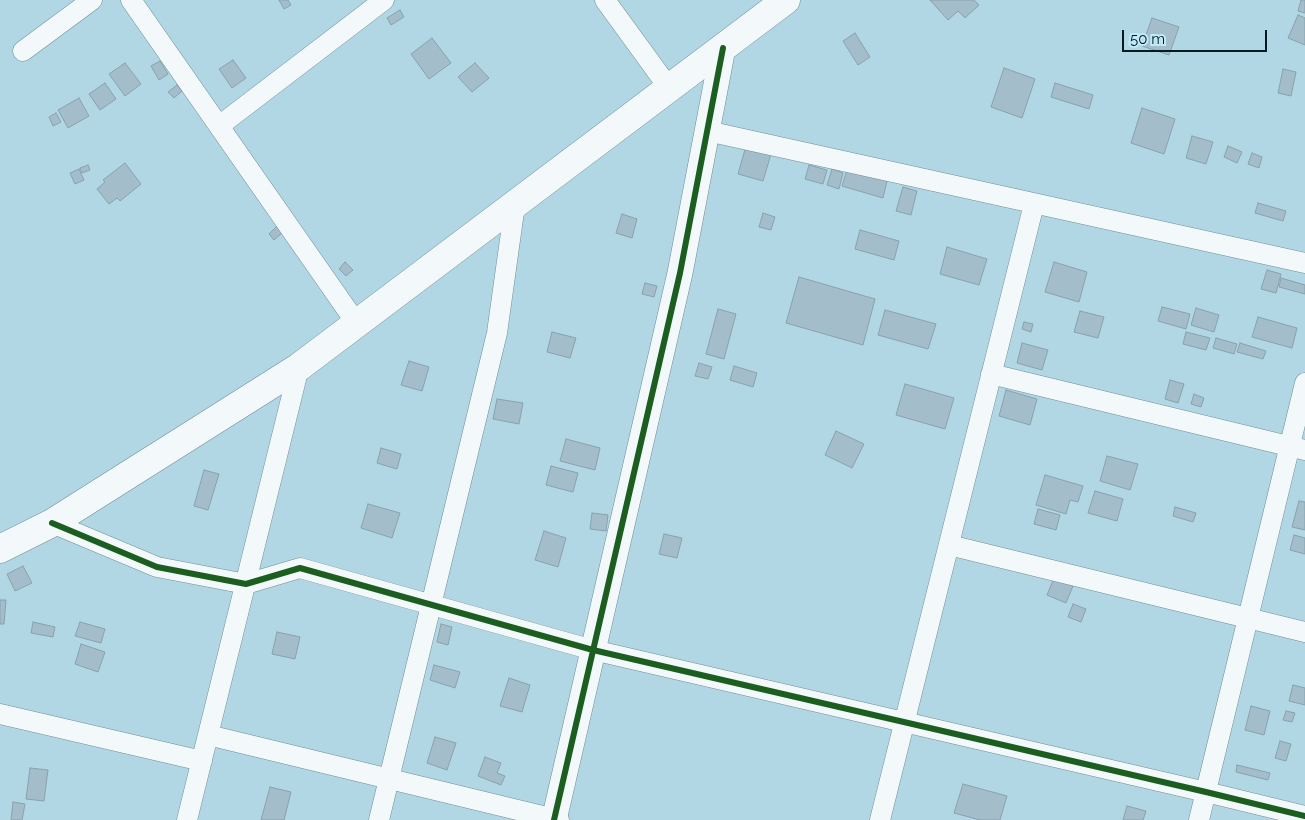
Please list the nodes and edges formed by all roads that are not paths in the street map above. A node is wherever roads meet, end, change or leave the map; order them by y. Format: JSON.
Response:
{"nodes":[{"id":1,"x":92,"y":0,"type":"edge"},
{"id":2,"x":131,"y":0,"type":"edge"},
{"id":3,"x":384,"y":0,"type":"edge"},
{"id":4,"x":605,"y":0,"type":"edge"},
{"id":5,"x":786,"y":0,"type":"edge"},
{"id":6,"x":723,"y":48,"type":"junction"},
{"id":7,"x":23,"y":51,"type":"dead end"},
{"id":8,"x":670,"y":88,"type":"junction"},
{"id":9,"x":219,"y":126,"type":"junction"},
{"id":10,"x":707,"y":131,"type":"junction"},
{"id":11,"x":515,"y":204,"type":"junction"},
{"id":12,"x":1034,"y":204,"type":"junction"},
{"id":13,"x":1305,"y":263,"type":"edge"},
{"id":14,"x":357,"y":324,"type":"junction"},
{"id":15,"x":299,"y":367,"type":"junction"},
{"id":16,"x":991,"y":374,"type":"junction"},
{"id":17,"x":1305,"y":383,"type":"edge"},
{"id":18,"x":1297,"y":448,"type":"edge"},
{"id":19,"x":52,"y":523,"type":"junction"},
{"id":20,"x":949,"y":545,"type":"junction"},
{"id":21,"x":0,"y":549,"type":"edge"},
{"id":22,"x":246,"y":584,"type":"junction"},
{"id":23,"x":431,"y":605,"type":"junction"},
{"id":24,"x":1248,"y":618,"type":"junction"},
{"id":25,"x":1305,"y":632,"type":"edge"},
{"id":26,"x":593,"y":650,"type":"junction"},
{"id":27,"x":0,"y":714,"type":"edge"},
{"id":28,"x":905,"y":722,"type":"junction"},
{"id":29,"x":208,"y":734,"type":"junction"},
{"id":30,"x":202,"y":760,"type":"junction"},
{"id":31,"x":389,"y":779,"type":"junction"},
{"id":32,"x":1206,"y":792,"type":"junction"},
{"id":33,"x":1305,"y":816,"type":"edge"},
{"id":34,"x":188,"y":820,"type":"edge"},
{"id":35,"x":379,"y":820,"type":"edge"},
{"id":36,"x":556,"y":820,"type":"edge"},
{"id":37,"x":880,"y":820,"type":"edge"},
{"id":38,"x":1199,"y":820,"type":"edge"}],
"edges":[{"from":1,"to":7,"type":"street"},
{"from":2,"to":9,"type":"street"},
{"from":3,"to":9,"type":"street"},
{"from":4,"to":8,"type":"street"},
{"from":5,"to":6,"type":"main road"},
{"from":6,"to":8,"type":"main road"},
{"from":6,"to":10,"type":"street"},
{"from":8,"to":11,"type":"main road"},
{"from":9,"to":14,"type":"street"},
{"from":10,"to":12,"type":"street"},
{"from":10,"to":26,"type":"street"},
{"from":11,"to":14,"type":"main road"},
{"from":11,"to":23,"type":"street"},
{"from":12,"to":13,"type":"street"},
{"from":12,"to":16,"type":"street"},
{"from":14,"to":15,"type":"main road"},
{"from":15,"to":19,"type":"main road"},
{"from":15,"to":22,"type":"street"},
{"from":16,"to":18,"type":"street"},
{"from":16,"to":20,"type":"street"},
{"from":17,"to":18,"type":"street"},
{"from":18,"to":24,"type":"street"},
{"from":19,"to":21,"type":"main road"},
{"from":19,"to":22,"type":"street"},
{"from":20,"to":24,"type":"street"},
{"from":20,"to":28,"type":"street"},
{"from":22,"to":23,"type":"street"},
{"from":22,"to":29,"type":"street"},
{"from":23,"to":26,"type":"street"},
{"from":23,"to":31,"type":"street"},
{"from":24,"to":25,"type":"street"},
{"from":24,"to":32,"type":"street"},
{"from":26,"to":28,"type":"street"},
{"from":26,"to":36,"type":"street"},
{"from":27,"to":30,"type":"street"},
{"from":28,"to":32,"type":"street"},
{"from":28,"to":37,"type":"street"},
{"from":29,"to":30,"type":"street"},
{"from":29,"to":31,"type":"street"},
{"from":30,"to":34,"type":"street"},
{"from":31,"to":35,"type":"street"},
{"from":31,"to":36,"type":"street"},
{"from":32,"to":33,"type":"street"},
{"from":32,"to":38,"type":"street"}]}
